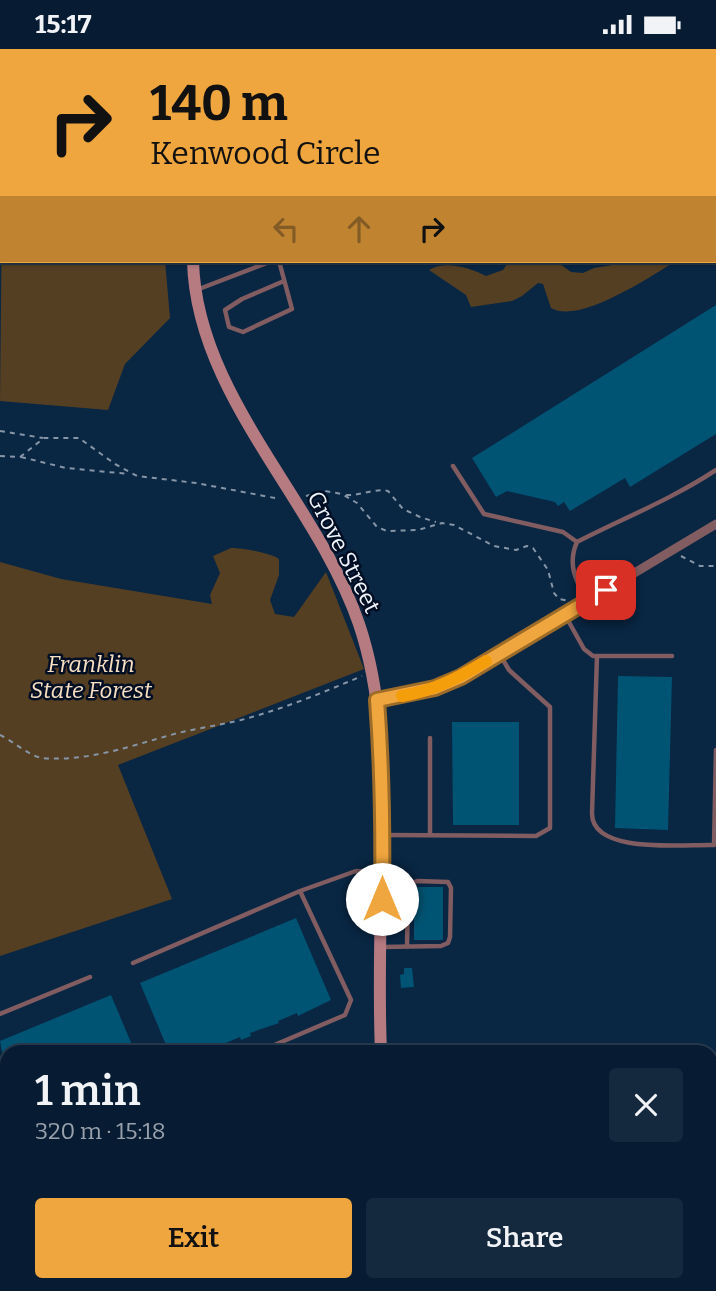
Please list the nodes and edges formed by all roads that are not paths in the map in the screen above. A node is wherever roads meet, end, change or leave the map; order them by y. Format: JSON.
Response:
{"nodes":[{"id":1,"x":193,"y":263,"type":"edge"},
{"id":2,"x":267,"y":263,"type":"edge"},
{"id":3,"x":280,"y":263,"type":"edge"},
{"id":4,"x":285,"y":281,"type":"junction"},
{"id":5,"x":195,"y":291,"type":"junction"},
{"id":6,"x":453,"y":466,"type":"dead end"},
{"id":7,"x":716,"y":470,"type":"edge"},
{"id":8,"x":716,"y":524,"type":"edge"},
{"id":9,"x":577,"y":542,"type":"junction"},
{"id":10,"x":584,"y":603,"type":"junction"},
{"id":11,"x":565,"y":615,"type":"junction"},
{"id":12,"x":499,"y":653,"type":"junction"},
{"id":13,"x":597,"y":656,"type":"junction"},
{"id":14,"x":672,"y":656,"type":"dead end"},
{"id":15,"x":377,"y":700,"type":"junction"},
{"id":16,"x":430,"y":738,"type":"dead end"},
{"id":17,"x":716,"y":750,"type":"edge"},
{"id":18,"x":382,"y":835,"type":"junction"},
{"id":19,"x":430,"y":835,"type":"junction"},
{"id":20,"x":382,"y":873,"type":"junction"},
{"id":21,"x":300,"y":891,"type":"junction"},
{"id":22,"x":381,"y":947,"type":"junction"},
{"id":23,"x":407,"y":947,"type":"junction"},
{"id":24,"x":133,"y":963,"type":"dead end"},
{"id":25,"x":90,"y":977,"type":"dead end"},
{"id":26,"x":0,"y":1014,"type":"edge"},
{"id":27,"x":274,"y":1045,"type":"edge"},
{"id":28,"x":381,"y":1045,"type":"edge"}],
"edges":[{"from":1,"to":5,"type":"main road","name":"Grove Street"},
{"from":2,"to":5,"type":"lane"},
{"from":3,"to":4,"type":"lane"},
{"from":4,"to":4,"type":"lane"},
{"from":5,"to":15,"type":"main road","name":"Grove Street"},
{"from":6,"to":9,"type":"lane"},
{"from":7,"to":9,"type":"lane"},
{"from":8,"to":10,"type":"street"},
{"from":9,"to":10,"type":"lane"},
{"from":10,"to":11,"type":"street"},
{"from":11,"to":12,"type":"street"},
{"from":11,"to":13,"type":"lane"},
{"from":12,"to":15,"type":"street"},
{"from":12,"to":19,"type":"lane"},
{"from":13,"to":14,"type":"lane"},
{"from":13,"to":17,"type":"lane"},
{"from":15,"to":18,"type":"main road","name":"Grove Street"},
{"from":16,"to":19,"type":"lane"},
{"from":18,"to":19,"type":"lane"},
{"from":18,"to":20,"type":"main road","name":"Grove Street"},
{"from":20,"to":21,"type":"lane"},
{"from":20,"to":22,"type":"main road","name":"Grove Street"},
{"from":21,"to":24,"type":"lane"},
{"from":21,"to":27,"type":"lane"},
{"from":22,"to":23,"type":"lane"},
{"from":22,"to":28,"type":"main road","name":"Grove Street"},
{"from":23,"to":23,"type":"lane"},
{"from":25,"to":26,"type":"lane"}]}
